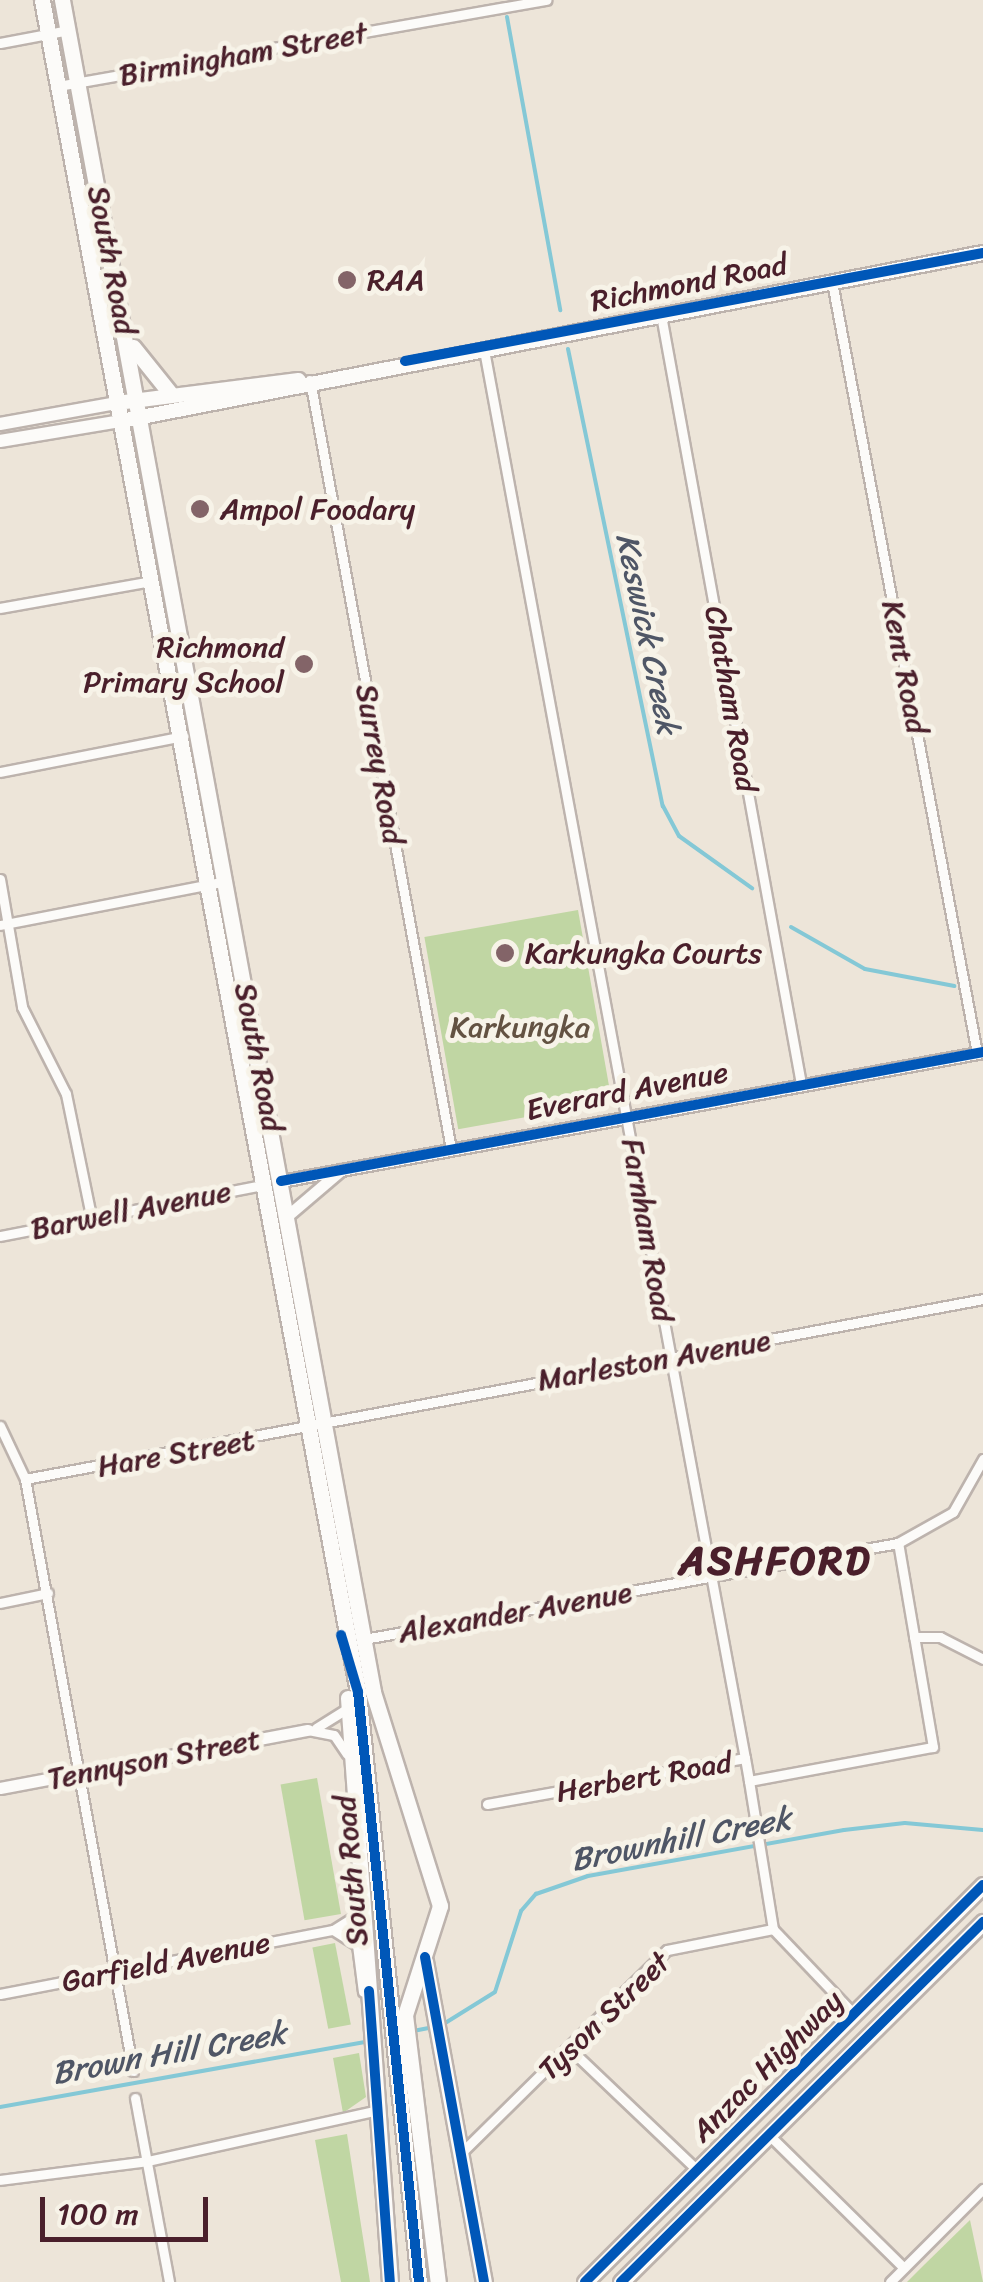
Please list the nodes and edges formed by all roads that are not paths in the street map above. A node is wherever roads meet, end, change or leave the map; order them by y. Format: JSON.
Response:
{"nodes":[{"id":1,"x":42,"y":0,"type":"edge"},
{"id":2,"x":62,"y":0,"type":"edge"},
{"id":3,"x":546,"y":0,"type":"edge"},
{"id":4,"x":68,"y":30,"type":"junction"},
{"id":5,"x":48,"y":34,"type":"junction"},
{"id":6,"x":0,"y":43,"type":"edge"},
{"id":7,"x":79,"y":83,"type":"junction"},
{"id":8,"x":58,"y":86,"type":"junction"},
{"id":9,"x":983,"y":253,"type":"edge"},
{"id":10,"x":832,"y":282,"type":"junction"},
{"id":11,"x":660,"y":314,"type":"junction"},
{"id":12,"x":127,"y":340,"type":"junction"},
{"id":13,"x":484,"y":347,"type":"junction"},
{"id":14,"x":310,"y":379,"type":"junction"},
{"id":15,"x":170,"y":394,"type":"junction"},
{"id":16,"x":138,"y":398,"type":"junction"},
{"id":17,"x":117,"y":403,"type":"junction"},
{"id":18,"x":141,"y":416,"type":"junction"},
{"id":19,"x":121,"y":421,"type":"junction"},
{"id":20,"x":0,"y":424,"type":"edge"},
{"id":21,"x":0,"y":441,"type":"edge"},
{"id":22,"x":152,"y":581,"type":"junction"},
{"id":23,"x":0,"y":608,"type":"edge"},
{"id":24,"x":198,"y":734,"type":"junction"},
{"id":25,"x":180,"y":737,"type":"junction"},
{"id":26,"x":0,"y":772,"type":"edge"},
{"id":27,"x":0,"y":879,"type":"edge"},
{"id":28,"x":226,"y":881,"type":"junction"},
{"id":29,"x":208,"y":885,"type":"junction"},
{"id":30,"x":4,"y":924,"type":"edge"},
{"id":31,"x":980,"y":1052,"type":"edge"},
{"id":32,"x":801,"y":1084,"type":"junction"},
{"id":33,"x":627,"y":1118,"type":"junction"},
{"id":34,"x":452,"y":1149,"type":"junction"},
{"id":35,"x":345,"y":1168,"type":"junction"},
{"id":36,"x":281,"y":1181,"type":"junction"},
{"id":37,"x":262,"y":1185,"type":"junction"},
{"id":38,"x":91,"y":1216,"type":"junction"},
{"id":39,"x":287,"y":1216,"type":"junction"},
{"id":40,"x":0,"y":1236,"type":"edge"},
{"id":41,"x":983,"y":1298,"type":"edge"},
{"id":42,"x":671,"y":1357,"type":"junction"},
{"id":43,"x":318,"y":1425,"type":"junction"},
{"id":44,"x":2,"y":1433,"type":"edge"},
{"id":45,"x":983,"y":1460,"type":"edge"},
{"id":46,"x":25,"y":1479,"type":"junction"},
{"id":47,"x":898,"y":1542,"type":"junction"},
{"id":48,"x":712,"y":1576,"type":"junction"},
{"id":49,"x":48,"y":1594,"type":"junction"},
{"id":50,"x":0,"y":1603,"type":"edge"},
{"id":51,"x":341,"y":1636,"type":"junction"},
{"id":52,"x":914,"y":1638,"type":"junction"},
{"id":53,"x":364,"y":1639,"type":"junction"},
{"id":54,"x":983,"y":1659,"type":"edge"},
{"id":55,"x":350,"y":1706,"type":"junction"},
{"id":56,"x":308,"y":1730,"type":"junction"},
{"id":57,"x":745,"y":1758,"type":"junction"},
{"id":58,"x":76,"y":1774,"type":"junction"},
{"id":59,"x":749,"y":1781,"type":"junction"},
{"id":60,"x":0,"y":1788,"type":"edge"},
{"id":61,"x":486,"y":1804,"type":"dead end"},
{"id":62,"x":362,"y":1840,"type":"junction"},
{"id":63,"x":983,"y":1885,"type":"edge"},
{"id":64,"x":366,"y":1909,"type":"junction"},
{"id":65,"x":983,"y":1922,"type":"edge"},
{"id":66,"x":772,"y":1928,"type":"junction"},
{"id":67,"x":332,"y":1930,"type":"junction"},
{"id":68,"x":424,"y":1957,"type":"junction"},
{"id":69,"x":114,"y":1973,"type":"junction"},
{"id":70,"x":0,"y":1994,"type":"edge"},
{"id":71,"x":855,"y":2014,"type":"junction"},
{"id":72,"x":396,"y":2015,"type":"junction"},
{"id":73,"x":369,"y":2017,"type":"junction"},
{"id":74,"x":569,"y":2048,"type":"junction"},
{"id":75,"x":398,"y":2051,"type":"junction"},
{"id":76,"x":806,"y":2062,"type":"junction"},
{"id":77,"x":133,"y":2072,"type":"dead end"},
{"id":78,"x":825,"y":2080,"type":"junction"},
{"id":79,"x":136,"y":2098,"type":"dead end"},
{"id":80,"x":374,"y":2112,"type":"junction"},
{"id":81,"x":767,"y":2133,"type":"junction"},
{"id":82,"x":461,"y":2153,"type":"junction"},
{"id":83,"x":148,"y":2161,"type":"junction"},
{"id":84,"x":697,"y":2170,"type":"junction"},
{"id":85,"x":0,"y":2180,"type":"edge"},
{"id":86,"x":983,"y":2191,"type":"edge"},
{"id":87,"x":618,"y":2250,"type":"junction"},
{"id":88,"x":636,"y":2266,"type":"junction"},
{"id":89,"x":904,"y":2268,"type":"junction"},
{"id":90,"x":485,"y":2281,"type":"edge"},
{"id":91,"x":169,"y":2282,"type":"edge"},
{"id":92,"x":390,"y":2282,"type":"edge"},
{"id":93,"x":420,"y":2282,"type":"edge"},
{"id":94,"x":438,"y":2282,"type":"edge"},
{"id":95,"x":585,"y":2282,"type":"edge"},
{"id":96,"x":620,"y":2282,"type":"edge"},
{"id":97,"x":890,"y":2282,"type":"edge"}],
"edges":[{"from":1,"to":5,"type":"highway","name":"South Road"},
{"from":2,"to":4,"type":"highway","name":"South Road"},
{"from":3,"to":7,"type":"street","name":"Birmingham Street"},
{"from":4,"to":5,"type":"street"},
{"from":4,"to":7,"type":"highway","name":"South Road"},
{"from":5,"to":6,"type":"street"},
{"from":5,"to":8,"type":"highway","name":"South Road"},
{"from":7,"to":8,"type":"street","name":"Birmingham Street"},
{"from":7,"to":12,"type":"highway","name":"South Road"},
{"from":8,"to":17,"type":"highway","name":"South Road"},
{"from":9,"to":10,"type":"main road","name":"Richmond Road"},
{"from":10,"to":11,"type":"main road","name":"Richmond Road"},
{"from":10,"to":31,"type":"street","name":"Kent Road"},
{"from":11,"to":13,"type":"main road","name":"Richmond Road"},
{"from":11,"to":32,"type":"street","name":"Chatham Road"},
{"from":12,"to":15,"type":"highway"},
{"from":12,"to":16,"type":"highway","name":"South Road"},
{"from":13,"to":14,"type":"main road","name":"Richmond Road"},
{"from":13,"to":33,"type":"street","name":"Farnham Road"},
{"from":14,"to":15,"type":"main road","name":"Richmond Road"},
{"from":14,"to":18,"type":"main road","name":"Richmond Road"},
{"from":14,"to":34,"type":"street","name":"Surrey Road"},
{"from":15,"to":16,"type":"main road","name":"Richmond Road"},
{"from":16,"to":17,"type":"main road","name":"Richmond Road"},
{"from":16,"to":18,"type":"highway","name":"South Road"},
{"from":17,"to":19,"type":"highway","name":"South Road"},
{"from":17,"to":20,"type":"main road","name":"Richmond Road"},
{"from":18,"to":19,"type":"main road","name":"Richmond Road"},
{"from":18,"to":24,"type":"highway","name":"South Road"},
{"from":19,"to":21,"type":"main road","name":"Richmond Road"},
{"from":19,"to":22,"type":"highway","name":"South Road"},
{"from":22,"to":23,"type":"street"},
{"from":22,"to":25,"type":"highway","name":"South Road"},
{"from":24,"to":25,"type":"street"},
{"from":24,"to":28,"type":"highway","name":"South Road"},
{"from":25,"to":26,"type":"street"},
{"from":25,"to":29,"type":"highway","name":"South Road"},
{"from":27,"to":30,"type":"street"},
{"from":28,"to":29,"type":"street"},
{"from":28,"to":36,"type":"highway","name":"South Road"},
{"from":29,"to":30,"type":"street"},
{"from":29,"to":37,"type":"highway","name":"South Road"},
{"from":30,"to":38,"type":"street"},
{"from":31,"to":32,"type":"street","name":"Everard Avenue"},
{"from":32,"to":33,"type":"street","name":"Everard Avenue"},
{"from":33,"to":34,"type":"street","name":"Everard Avenue"},
{"from":33,"to":42,"type":"street","name":"Farnham Road"},
{"from":34,"to":35,"type":"street","name":"Everard Avenue"},
{"from":35,"to":36,"type":"street","name":"Everard Avenue"},
{"from":35,"to":39,"type":"street"},
{"from":36,"to":37,"type":"highway"},
{"from":36,"to":39,"type":"highway","name":"South Road"},
{"from":37,"to":38,"type":"street","name":"Barwell Avenue"},
{"from":37,"to":43,"type":"highway","name":"South Road"},
{"from":38,"to":40,"type":"street","name":"Barwell Avenue"},
{"from":39,"to":43,"type":"highway","name":"South Road"},
{"from":41,"to":42,"type":"street","name":"Marleston Avenue"},
{"from":42,"to":43,"type":"street","name":"Marleston Avenue"},
{"from":42,"to":48,"type":"street","name":"Farnham Road"},
{"from":43,"to":46,"type":"street","name":"Hare Street"},
{"from":43,"to":51,"type":"highway","name":"South Road"},
{"from":43,"to":53,"type":"highway","name":"South Road"},
{"from":44,"to":46,"type":"street"},
{"from":45,"to":47,"type":"street","name":"Alexander Avenue"},
{"from":46,"to":49,"type":"street"},
{"from":47,"to":48,"type":"street","name":"Alexander Avenue"},
{"from":47,"to":52,"type":"street","name":"Herbert Road"},
{"from":48,"to":53,"type":"street","name":"Alexander Avenue"},
{"from":48,"to":57,"type":"street","name":"Farnham Road"},
{"from":49,"to":50,"type":"street"},
{"from":49,"to":58,"type":"street"},
{"from":51,"to":55,"type":"highway"},
{"from":51,"to":72,"type":"highway","name":"South Road"},
{"from":52,"to":54,"type":"street"},
{"from":52,"to":59,"type":"street","name":"Herbert Road"},
{"from":53,"to":68,"type":"highway","name":"South Road"},
{"from":55,"to":56,"type":"street","name":"Tennyson Street"},
{"from":55,"to":62,"type":"highway"},
{"from":56,"to":58,"type":"street","name":"Tennyson Street"},
{"from":56,"to":62,"type":"street"},
{"from":57,"to":59,"type":"street","name":"Herbert Road"},
{"from":57,"to":61,"type":"street","name":"Herbert Road"},
{"from":58,"to":60,"type":"street","name":"Tennyson Street"},
{"from":58,"to":69,"type":"street"},
{"from":59,"to":66,"type":"street"},
{"from":62,"to":64,"type":"highway"},
{"from":63,"to":71,"type":"highway","name":"Anzac Highway"},
{"from":64,"to":67,"type":"street","name":"Garfield Avenue"},
{"from":64,"to":73,"type":"highway"},
{"from":65,"to":78,"type":"highway","name":"Anzac Highway"},
{"from":66,"to":71,"type":"street"},
{"from":66,"to":74,"type":"street","name":"Tyson Street"},
{"from":67,"to":69,"type":"street","name":"Garfield Avenue"},
{"from":67,"to":73,"type":"street"},
{"from":68,"to":72,"type":"highway","name":"South Road"},
{"from":68,"to":82,"type":"highway"},
{"from":69,"to":70,"type":"street","name":"Garfield Avenue"},
{"from":69,"to":77,"type":"street"},
{"from":71,"to":76,"type":"highway","name":"Anzac Highway"},
{"from":72,"to":75,"type":"highway","name":"South Road"},
{"from":73,"to":80,"type":"highway"},
{"from":74,"to":82,"type":"street","name":"Tyson Street"},
{"from":74,"to":84,"type":"street"},
{"from":75,"to":93,"type":"highway","name":"South Road"},
{"from":75,"to":94,"type":"highway","name":"South Road"},
{"from":76,"to":78,"type":"highway"},
{"from":76,"to":84,"type":"highway","name":"Anzac Highway"},
{"from":78,"to":81,"type":"highway","name":"Anzac Highway"},
{"from":79,"to":83,"type":"street"},
{"from":80,"to":83,"type":"street"},
{"from":80,"to":92,"type":"highway"},
{"from":81,"to":88,"type":"highway","name":"Anzac Highway"},
{"from":81,"to":89,"type":"street"},
{"from":82,"to":90,"type":"highway"},
{"from":83,"to":85,"type":"street"},
{"from":83,"to":91,"type":"street"},
{"from":84,"to":87,"type":"highway","name":"Anzac Highway"},
{"from":86,"to":89,"type":"street"},
{"from":87,"to":88,"type":"highway"},
{"from":87,"to":95,"type":"highway","name":"Anzac Highway"},
{"from":88,"to":96,"type":"highway","name":"Anzac Highway"},
{"from":89,"to":97,"type":"street"}]}
